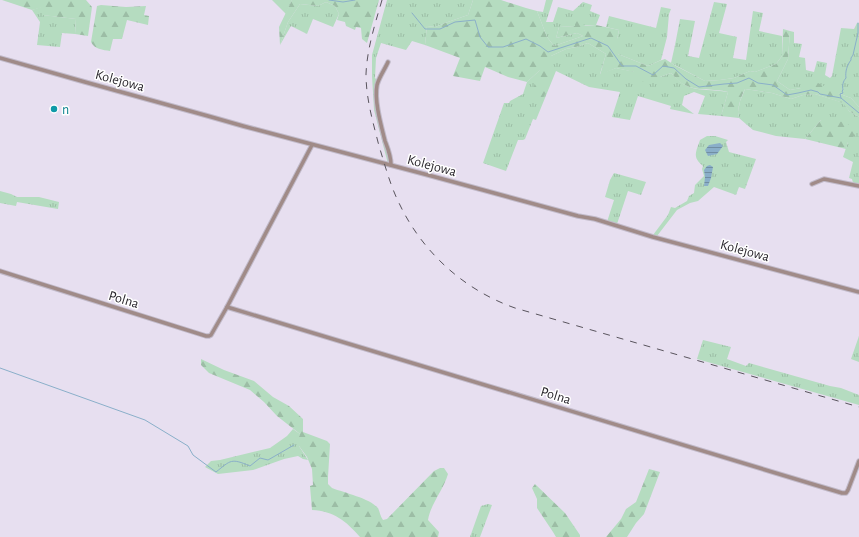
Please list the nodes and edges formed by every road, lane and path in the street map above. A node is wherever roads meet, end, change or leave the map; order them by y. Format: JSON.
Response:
{"nodes":[{"id":1,"x":0,"y":58,"type":"edge"},
{"id":2,"x":388,"y":62,"type":"dead end"},
{"id":3,"x":312,"y":145,"type":"junction"},
{"id":4,"x":391,"y":165,"type":"junction"},
{"id":5,"x":812,"y":184,"type":"dead end"},
{"id":6,"x":859,"y":186,"type":"edge"},
{"id":7,"x":0,"y":271,"type":"edge"},
{"id":8,"x":859,"y":292,"type":"edge"},
{"id":9,"x":227,"y":307,"type":"junction"},
{"id":10,"x":859,"y":461,"type":"edge"}],
"edges":[{"from":1,"to":3,"type":"street","name":"Kolejowa"},
{"from":2,"to":4,"type":"street"},
{"from":3,"to":4,"type":"street","name":"Kolejowa"},
{"from":3,"to":9,"type":"street","name":"Polna"},
{"from":4,"to":8,"type":"street","name":"Kolejowa"},
{"from":5,"to":6,"type":"street"},
{"from":7,"to":9,"type":"street","name":"Polna"},
{"from":9,"to":10,"type":"street","name":"Polna"}]}
